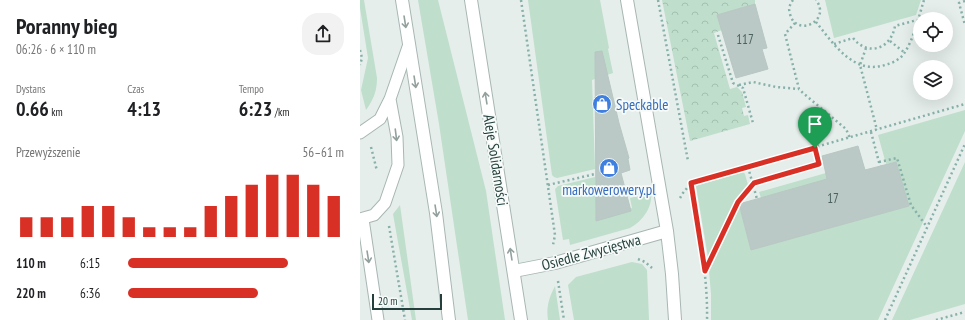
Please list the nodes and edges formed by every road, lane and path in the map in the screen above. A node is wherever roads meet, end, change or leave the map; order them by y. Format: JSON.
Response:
{"nodes":[{"id":1,"x":402,"y":0,"type":"edge"},
{"id":2,"x":471,"y":0,"type":"edge"},
{"id":3,"x":522,"y":0,"type":"edge"},
{"id":4,"x":627,"y":0,"type":"edge"},
{"id":5,"x":658,"y":0,"type":"edge"},
{"id":6,"x":794,"y":0,"type":"edge"},
{"id":7,"x":816,"y":0,"type":"edge"},
{"id":8,"x":924,"y":0,"type":"edge"},
{"id":9,"x":958,"y":1,"type":"edge"},
{"id":10,"x":965,"y":1,"type":"edge"},
{"id":11,"x":920,"y":12,"type":"edge"},
{"id":12,"x":913,"y":21,"type":"edge"},
{"id":13,"x":816,"y":22,"type":"junction"},
{"id":14,"x":795,"y":23,"type":"junction"},
{"id":15,"x":965,"y":25,"type":"edge"},
{"id":16,"x":913,"y":33,"type":"edge"},
{"id":17,"x":718,"y":35,"type":"dead end"},
{"id":18,"x":890,"y":41,"type":"junction"},
{"id":19,"x":409,"y":44,"type":"junction"},
{"id":20,"x":834,"y":44,"type":"junction"},
{"id":21,"x":866,"y":48,"type":"junction"},
{"id":22,"x":360,"y":50,"type":"edge"},
{"id":23,"x":905,"y":53,"type":"junction"},
{"id":24,"x":360,"y":65,"type":"edge"},
{"id":25,"x":860,"y":65,"type":"junction"},
{"id":26,"x":738,"y":86,"type":"junction"},
{"id":27,"x":800,"y":89,"type":"junction"},
{"id":28,"x":390,"y":99,"type":"junction"},
{"id":29,"x":965,"y":104,"type":"edge"},
{"id":30,"x":753,"y":123,"type":"dead end"},
{"id":31,"x":877,"y":130,"type":"junction"},
{"id":32,"x":871,"y":132,"type":"junction"},
{"id":33,"x":360,"y":133,"type":"edge"},
{"id":34,"x":850,"y":138,"type":"junction"},
{"id":35,"x":369,"y":140,"type":"dead end"},
{"id":36,"x":965,"y":144,"type":"edge"},
{"id":37,"x":815,"y":148,"type":"junction"},
{"id":38,"x":688,"y":162,"type":"dead end"},
{"id":39,"x":879,"y":162,"type":"junction"},
{"id":40,"x":823,"y":163,"type":"dead end"},
{"id":41,"x":819,"y":164,"type":"junction"},
{"id":42,"x":880,"y":166,"type":"dead end"},
{"id":43,"x":748,"y":167,"type":"junction"},
{"id":44,"x":377,"y":171,"type":"dead end"},
{"id":45,"x":595,"y":174,"type":"dead end"},
{"id":46,"x":691,"y":183,"type":"junction"},
{"id":47,"x":753,"y":184,"type":"junction"},
{"id":48,"x":548,"y":185,"type":"junction"},
{"id":49,"x":756,"y":199,"type":"dead end"},
{"id":50,"x":680,"y":202,"type":"dead end"},
{"id":51,"x":361,"y":219,"type":"edge"},
{"id":52,"x":388,"y":224,"type":"dead end"},
{"id":53,"x":927,"y":228,"type":"junction"},
{"id":54,"x":667,"y":231,"type":"junction"},
{"id":55,"x":555,"y":235,"type":"dead end"},
{"id":56,"x":514,"y":271,"type":"junction"},
{"id":57,"x":705,"y":271,"type":"junction"},
{"id":58,"x":965,"y":312,"type":"edge"},
{"id":59,"x":378,"y":320,"type":"edge"},
{"id":60,"x":405,"y":320,"type":"edge"},
{"id":61,"x":449,"y":320,"type":"edge"},
{"id":62,"x":521,"y":320,"type":"edge"},
{"id":63,"x":675,"y":320,"type":"edge"},
{"id":64,"x":707,"y":320,"type":"edge"},
{"id":65,"x":885,"y":320,"type":"edge"},
{"id":66,"x":936,"y":320,"type":"edge"}],
"edges":[{"from":1,"to":19,"type":"street","one_way":true},
{"from":56,"to":2,"type":"street","name":"Aleje Solidarności","one_way":true},
{"from":3,"to":48,"type":"path"},
{"from":4,"to":54,"type":"street"},
{"from":5,"to":38,"type":"path"},
{"from":6,"to":14,"type":"path"},
{"from":7,"to":13,"type":"path"},
{"from":8,"to":11,"type":"path"},
{"from":9,"to":10,"type":"path"},
{"from":9,"to":15,"type":"path"},
{"from":12,"to":18,"type":"path"},
{"from":13,"to":14,"type":"path"},
{"from":13,"to":20,"type":"path"},
{"from":14,"to":27,"type":"path"},
{"from":16,"to":23,"type":"path"},
{"from":17,"to":26,"type":"path"},
{"from":18,"to":21,"type":"path"},
{"from":18,"to":23,"type":"path"},
{"from":19,"to":28,"type":"lane"},
{"from":19,"to":61,"type":"street","one_way":true},
{"from":20,"to":21,"type":"path"},
{"from":20,"to":25,"type":"path"},
{"from":21,"to":25,"type":"path"},
{"from":22,"to":24,"type":"path"},
{"from":23,"to":25,"type":"path"},
{"from":25,"to":31,"type":"path"},
{"from":26,"to":27,"type":"path"},
{"from":26,"to":30,"type":"path"},
{"from":27,"to":34,"type":"path"},
{"from":28,"to":33,"type":"lane"},
{"from":28,"to":51,"type":"lane","one_way":true},
{"from":29,"to":31,"type":"path"},
{"from":31,"to":32,"type":"path"},
{"from":32,"to":34,"type":"path"},
{"from":32,"to":39,"type":"path"},
{"from":34,"to":37,"type":"path"},
{"from":35,"to":44,"type":"path"},
{"from":36,"to":53,"type":"path"},
{"from":37,"to":41,"type":"path"},
{"from":37,"to":43,"type":"path"},
{"from":39,"to":42,"type":"path"},
{"from":39,"to":53,"type":"path"},
{"from":40,"to":41,"type":"path"},
{"from":41,"to":47,"type":"path"},
{"from":43,"to":46,"type":"path"},
{"from":43,"to":47,"type":"path"},
{"from":45,"to":48,"type":"path"},
{"from":46,"to":50,"type":"path"},
{"from":46,"to":57,"type":"path"},
{"from":47,"to":49,"type":"path"},
{"from":47,"to":57,"type":"path"},
{"from":48,"to":55,"type":"path"},
{"from":51,"to":59,"type":"lane","one_way":true},
{"from":52,"to":60,"type":"path"},
{"from":53,"to":65,"type":"path"},
{"from":54,"to":56,"type":"street","name":"Osiedle Zwycięstwa"},
{"from":54,"to":63,"type":"street"},
{"from":56,"to":62,"type":"street","name":"Aleje Solidarności"},
{"from":57,"to":64,"type":"path"},
{"from":58,"to":66,"type":"path"}]}
